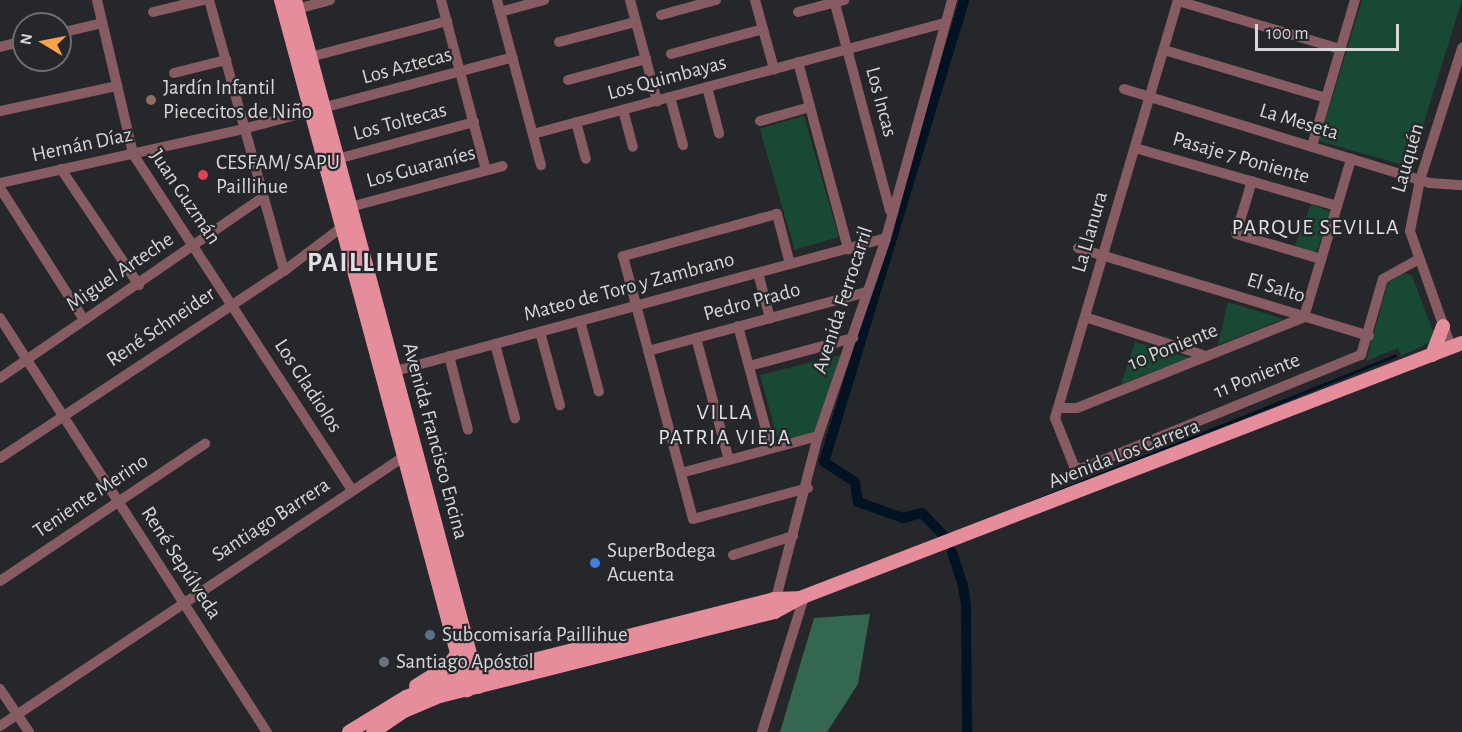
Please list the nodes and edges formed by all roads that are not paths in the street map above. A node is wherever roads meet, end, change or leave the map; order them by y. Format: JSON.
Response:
{"nodes":[{"id":1,"x":97,"y":0,"type":"edge"},
{"id":2,"x":203,"y":0,"type":"edge"},
{"id":3,"x":209,"y":0,"type":"edge"},
{"id":4,"x":281,"y":0,"type":"edge"},
{"id":5,"x":330,"y":0,"type":"edge"},
{"id":6,"x":441,"y":0,"type":"edge"},
{"id":7,"x":497,"y":0,"type":"edge"},
{"id":8,"x":544,"y":0,"type":"edge"},
{"id":9,"x":630,"y":0,"type":"edge"},
{"id":10,"x":716,"y":0,"type":"edge"},
{"id":11,"x":755,"y":0,"type":"edge"},
{"id":12,"x":952,"y":0,"type":"edge"},
{"id":13,"x":838,"y":1,"type":"edge"},
{"id":14,"x":1178,"y":1,"type":"edge"},
{"id":15,"x":1352,"y":1,"type":"edge"},
{"id":16,"x":296,"y":4,"type":"edge"},
{"id":17,"x":153,"y":12,"type":"dead end"},
{"id":18,"x":500,"y":12,"type":"junction"},
{"id":19,"x":798,"y":12,"type":"dead end"},
{"id":20,"x":661,"y":15,"type":"dead end"},
{"id":21,"x":447,"y":21,"type":"junction"},
{"id":22,"x":636,"y":22,"type":"junction"},
{"id":23,"x":102,"y":23,"type":"junction"},
{"id":24,"x":945,"y":23,"type":"junction"},
{"id":25,"x":763,"y":29,"type":"junction"},
{"id":26,"x":72,"y":30,"type":"edge"},
{"id":27,"x":559,"y":42,"type":"dead end"},
{"id":28,"x":1462,"y":48,"type":"edge"},
{"id":29,"x":847,"y":49,"type":"junction"},
{"id":30,"x":1340,"y":49,"type":"junction"},
{"id":31,"x":1164,"y":50,"type":"junction"},
{"id":32,"x":671,"y":54,"type":"dead end"},
{"id":33,"x":310,"y":57,"type":"junction"},
{"id":34,"x":513,"y":57,"type":"junction"},
{"id":35,"x":646,"y":59,"type":"junction"},
{"id":36,"x":226,"y":60,"type":"junction"},
{"id":37,"x":798,"y":62,"type":"junction"},
{"id":38,"x":774,"y":69,"type":"junction"},
{"id":39,"x":460,"y":72,"type":"junction"},
{"id":40,"x":174,"y":73,"type":"dead end"},
{"id":41,"x":568,"y":80,"type":"dead end"},
{"id":42,"x":117,"y":86,"type":"junction"},
{"id":43,"x":707,"y":87,"type":"junction"},
{"id":44,"x":1125,"y":89,"type":"dead end"},
{"id":45,"x":670,"y":97,"type":"junction"},
{"id":46,"x":1150,"y":97,"type":"junction"},
{"id":47,"x":1326,"y":98,"type":"junction"},
{"id":48,"x":657,"y":101,"type":"junction"},
{"id":49,"x":810,"y":107,"type":"junction"},
{"id":50,"x":317,"y":110,"type":"junction"},
{"id":51,"x":623,"y":110,"type":"junction"},
{"id":52,"x":0,"y":111,"type":"edge"},
{"id":53,"x":760,"y":121,"type":"dead end"},
{"id":54,"x":474,"y":122,"type":"junction"},
{"id":55,"x":576,"y":122,"type":"junction"},
{"id":56,"x":243,"y":129,"type":"junction"},
{"id":57,"x":719,"y":132,"type":"dead end"},
{"id":58,"x":533,"y":134,"type":"junction"},
{"id":59,"x":683,"y":145,"type":"dead end"},
{"id":60,"x":1312,"y":146,"type":"junction"},
{"id":61,"x":633,"y":147,"type":"dead end"},
{"id":62,"x":1135,"y":148,"type":"junction"},
{"id":63,"x":133,"y":154,"type":"junction"},
{"id":64,"x":337,"y":159,"type":"junction"},
{"id":65,"x":586,"y":159,"type":"dead end"},
{"id":66,"x":1351,"y":159,"type":"junction"},
{"id":67,"x":541,"y":165,"type":"dead end"},
{"id":68,"x":503,"y":166,"type":"dead end"},
{"id":69,"x":61,"y":169,"type":"junction"},
{"id":70,"x":486,"y":170,"type":"junction"},
{"id":71,"x":1420,"y":180,"type":"junction"},
{"id":72,"x":1251,"y":182,"type":"junction"},
{"id":73,"x":0,"y":183,"type":"edge"},
{"id":74,"x":1462,"y":185,"type":"edge"},
{"id":75,"x":0,"y":188,"type":"edge"},
{"id":76,"x":262,"y":198,"type":"junction"},
{"id":77,"x":1337,"y":206,"type":"junction"},
{"id":78,"x":350,"y":207,"type":"junction"},
{"id":79,"x":891,"y":213,"type":"junction"},
{"id":80,"x":342,"y":227,"type":"junction"},
{"id":81,"x":886,"y":238,"type":"junction"},
{"id":82,"x":194,"y":245,"type":"junction"},
{"id":83,"x":1078,"y":248,"type":"dead end"},
{"id":84,"x":848,"y":249,"type":"junction"},
{"id":85,"x":1103,"y":256,"type":"junction"},
{"id":86,"x":1321,"y":259,"type":"junction"},
{"id":87,"x":1417,"y":260,"type":"junction"},
{"id":88,"x":790,"y":264,"type":"junction"},
{"id":89,"x":284,"y":271,"type":"junction"},
{"id":90,"x":758,"y":273,"type":"junction"},
{"id":91,"x":139,"y":285,"type":"junction"},
{"id":92,"x":866,"y":292,"type":"junction"},
{"id":93,"x":232,"y":302,"type":"junction"},
{"id":94,"x":636,"y":306,"type":"junction"},
{"id":95,"x":1085,"y":317,"type":"junction"},
{"id":96,"x":1304,"y":317,"type":"junction"},
{"id":97,"x":0,"y":318,"type":"edge"},
{"id":98,"x":770,"y":318,"type":"junction"},
{"id":99,"x":84,"y":320,"type":"junction"},
{"id":100,"x":580,"y":321,"type":"junction"},
{"id":101,"x":738,"y":326,"type":"junction"},
{"id":102,"x":1443,"y":326,"type":"junction"},
{"id":103,"x":540,"y":332,"type":"junction"},
{"id":104,"x":1369,"y":336,"type":"junction"},
{"id":105,"x":696,"y":338,"type":"junction"},
{"id":106,"x":853,"y":338,"type":"junction"},
{"id":107,"x":1458,"y":343,"type":"edge"},
{"id":108,"x":495,"y":344,"type":"junction"},
{"id":109,"x":648,"y":351,"type":"junction"},
{"id":110,"x":1203,"y":355,"type":"junction"},
{"id":111,"x":1432,"y":355,"type":"junction"},
{"id":112,"x":449,"y":356,"type":"junction"},
{"id":113,"x":26,"y":360,"type":"junction"},
{"id":114,"x":749,"y":366,"type":"junction"},
{"id":115,"x":388,"y":373,"type":"junction"},
{"id":116,"x":0,"y":378,"type":"edge"},
{"id":117,"x":599,"y":392,"type":"dead end"},
{"id":118,"x":560,"y":405,"type":"dead end"},
{"id":119,"x":1058,"y":408,"type":"junction"},
{"id":120,"x":62,"y":416,"type":"junction"},
{"id":121,"x":515,"y":418,"type":"dead end"},
{"id":122,"x":468,"y":430,"type":"dead end"},
{"id":123,"x":818,"y":436,"type":"junction"},
{"id":124,"x":205,"y":444,"type":"dead end"},
{"id":125,"x":771,"y":448,"type":"junction"},
{"id":126,"x":410,"y":452,"type":"junction"},
{"id":127,"x":0,"y":458,"type":"edge"},
{"id":128,"x":729,"y":460,"type":"junction"},
{"id":129,"x":1081,"y":469,"type":"joint"},
{"id":130,"x":681,"y":473,"type":"junction"},
{"id":131,"x":807,"y":488,"type":"junction"},
{"id":132,"x":352,"y":490,"type":"junction"},
{"id":133,"x":117,"y":501,"type":"junction"},
{"id":134,"x":793,"y":536,"type":"junction"},
{"id":135,"x":733,"y":555,"type":"dead end"},
{"id":136,"x":0,"y":581,"type":"edge"},
{"id":137,"x":802,"y":598,"type":"junction"},
{"id":138,"x":183,"y":602,"type":"junction"},
{"id":139,"x":774,"y":606,"type":"junction"},
{"id":140,"x":458,"y":653,"type":"junction"},
{"id":141,"x":472,"y":682,"type":"junction"},
{"id":142,"x":0,"y":689,"type":"edge"},
{"id":143,"x":390,"y":706,"type":"junction"},
{"id":144,"x":17,"y":714,"type":"junction"},
{"id":145,"x":0,"y":726,"type":"edge"},
{"id":146,"x":29,"y":732,"type":"edge"},
{"id":147,"x":267,"y":732,"type":"edge"},
{"id":148,"x":349,"y":732,"type":"edge"},
{"id":149,"x":373,"y":732,"type":"edge"},
{"id":150,"x":762,"y":732,"type":"edge"}],
"edges":[{"from":1,"to":23,"type":"street","name":"Juan Guzmán"},
{"from":2,"to":17,"type":"street"},
{"from":3,"to":36,"type":"street"},
{"from":4,"to":50,"type":"main road","name":"Avenida Francisco Encina"},
{"from":5,"to":16,"type":"street"},
{"from":6,"to":21,"type":"street"},
{"from":7,"to":18,"type":"street"},
{"from":8,"to":18,"type":"street"},
{"from":9,"to":22,"type":"street"},
{"from":10,"to":20,"type":"street"},
{"from":11,"to":25,"type":"street"},
{"from":12,"to":24,"type":"street","name":"Avenida Ferrocarril"},
{"from":13,"to":19,"type":"street"},
{"from":13,"to":29,"type":"street","name":"Los Incas"},
{"from":14,"to":30,"type":"street"},
{"from":14,"to":31,"type":"street","name":"La Llanura"},
{"from":15,"to":30,"type":"street"},
{"from":16,"to":33,"type":"main road","name":"Avenida Francisco Encina"},
{"from":18,"to":34,"type":"street"},
{"from":21,"to":33,"type":"street"},
{"from":21,"to":39,"type":"street"},
{"from":22,"to":27,"type":"street"},
{"from":22,"to":35,"type":"street"},
{"from":23,"to":26,"type":"street"},
{"from":23,"to":42,"type":"street","name":"Juan Guzmán"},
{"from":24,"to":29,"type":"street","name":"Los Quimbayas"},
{"from":24,"to":79,"type":"street","name":"Avenida Ferrocarril"},
{"from":25,"to":32,"type":"street"},
{"from":25,"to":38,"type":"street"},
{"from":28,"to":71,"type":"street","name":"Lauquén"},
{"from":29,"to":37,"type":"street","name":"Los Quimbayas"},
{"from":29,"to":79,"type":"street","name":"Los Incas"},
{"from":30,"to":47,"type":"street"},
{"from":31,"to":46,"type":"street","name":"La Llanura"},
{"from":31,"to":47,"type":"street"},
{"from":33,"to":50,"type":"main road","name":"Avenida Francisco Encina"},
{"from":34,"to":39,"type":"street","name":"Los Aztecas"},
{"from":34,"to":58,"type":"street"},
{"from":35,"to":41,"type":"street"},
{"from":35,"to":48,"type":"street"},
{"from":36,"to":40,"type":"street"},
{"from":36,"to":56,"type":"street"},
{"from":37,"to":38,"type":"street","name":"Los Quimbayas"},
{"from":37,"to":49,"type":"street"},
{"from":38,"to":43,"type":"street","name":"Los Quimbayas"},
{"from":39,"to":50,"type":"street","name":"Los Aztecas"},
{"from":39,"to":54,"type":"street"},
{"from":42,"to":52,"type":"street"},
{"from":42,"to":63,"type":"street","name":"Juan Guzmán"},
{"from":43,"to":45,"type":"street","name":"Los Quimbayas"},
{"from":43,"to":57,"type":"street"},
{"from":44,"to":46,"type":"street","name":"La Meseta"},
{"from":45,"to":48,"type":"street","name":"Los Quimbayas"},
{"from":45,"to":59,"type":"street"},
{"from":46,"to":60,"type":"street","name":"La Meseta"},
{"from":46,"to":62,"type":"street","name":"La Llanura"},
{"from":47,"to":60,"type":"street"},
{"from":48,"to":51,"type":"street","name":"Los Quimbayas"},
{"from":49,"to":53,"type":"street"},
{"from":49,"to":84,"type":"street"},
{"from":50,"to":56,"type":"street","name":"Hernán Díaz"},
{"from":50,"to":64,"type":"main road","name":"Avenida Francisco Encina"},
{"from":50,"to":80,"type":"main road","name":"Avenida Francisco Encina"},
{"from":51,"to":55,"type":"street","name":"Los Quimbayas"},
{"from":51,"to":61,"type":"street"},
{"from":54,"to":64,"type":"street","name":"Los Toltecas"},
{"from":54,"to":70,"type":"street"},
{"from":55,"to":58,"type":"street","name":"Los Quimbayas"},
{"from":55,"to":65,"type":"street"},
{"from":56,"to":63,"type":"street","name":"Hernán Díaz"},
{"from":56,"to":76,"type":"street"},
{"from":58,"to":67,"type":"street"},
{"from":60,"to":66,"type":"street","name":"La Meseta"},
{"from":62,"to":72,"type":"street","name":"Pasaje 7 Poniente"},
{"from":62,"to":85,"type":"street","name":"La Llanura"},
{"from":63,"to":69,"type":"street","name":"Hernán Díaz"},
{"from":63,"to":82,"type":"street","name":"Juan Guzmán"},
{"from":64,"to":78,"type":"main road","name":"Avenida Francisco Encina"},
{"from":66,"to":71,"type":"street","name":"La Meseta"},
{"from":66,"to":77,"type":"street"},
{"from":68,"to":70,"type":"street","name":"Los Guaraníes"},
{"from":69,"to":73,"type":"street","name":"Hernán Díaz"},
{"from":69,"to":91,"type":"street"},
{"from":70,"to":78,"type":"street","name":"Los Guaraníes"},
{"from":71,"to":74,"type":"street","name":"La Meseta"},
{"from":71,"to":87,"type":"street","name":"Lauquén"},
{"from":72,"to":77,"type":"street","name":"Pasaje 7 Poniente"},
{"from":72,"to":86,"type":"street"},
{"from":75,"to":99,"type":"street"},
{"from":76,"to":82,"type":"street","name":"Miguel Arteche"},
{"from":76,"to":89,"type":"street"},
{"from":77,"to":86,"type":"street"},
{"from":78,"to":80,"type":"street"},
{"from":78,"to":115,"type":"main road","name":"Avenida Francisco Encina"},
{"from":79,"to":81,"type":"street","name":"Avenida Ferrocarril"},
{"from":80,"to":89,"type":"street","name":"René Schneider"},
{"from":80,"to":115,"type":"main road","name":"Avenida Francisco Encina"},
{"from":81,"to":84,"type":"street","name":"Mateo de Toro y Zambrano"},
{"from":81,"to":92,"type":"street","name":"Avenida Ferrocarril"},
{"from":82,"to":91,"type":"street","name":"Miguel Arteche"},
{"from":82,"to":93,"type":"street","name":"Juan Guzmán"},
{"from":83,"to":85,"type":"street","name":"El Salto"},
{"from":84,"to":88,"type":"street","name":"Mateo de Toro y Zambrano"},
{"from":85,"to":95,"type":"street","name":"La Llanura"},
{"from":85,"to":96,"type":"street","name":"El Salto"},
{"from":86,"to":96,"type":"street"},
{"from":87,"to":102,"type":"street","name":"Lauquén"},
{"from":87,"to":104,"type":"street"},
{"from":88,"to":90,"type":"street","name":"Mateo de Toro y Zambrano"},
{"from":88,"to":94,"type":"street"},
{"from":89,"to":93,"type":"street","name":"René Schneider"},
{"from":90,"to":94,"type":"street","name":"Mateo de Toro y Zambrano"},
{"from":90,"to":98,"type":"street"},
{"from":91,"to":99,"type":"street","name":"Miguel Arteche"},
{"from":92,"to":98,"type":"street","name":"Pedro Prado"},
{"from":92,"to":106,"type":"street","name":"Avenida Ferrocarril"},
{"from":93,"to":120,"type":"street","name":"René Schneider"},
{"from":93,"to":132,"type":"street","name":"Los Gladiolos"},
{"from":94,"to":100,"type":"street","name":"Mateo de Toro y Zambrano"},
{"from":94,"to":109,"type":"street"},
{"from":95,"to":110,"type":"street"},
{"from":95,"to":119,"type":"street","name":"La Llanura"},
{"from":96,"to":104,"type":"street","name":"El Salto"},
{"from":96,"to":110,"type":"street","name":"10 Poniente"},
{"from":97,"to":113,"type":"street","name":"René Sepúlveda"},
{"from":98,"to":101,"type":"street","name":"Pedro Prado"},
{"from":99,"to":113,"type":"street","name":"Miguel Arteche"},
{"from":100,"to":103,"type":"street","name":"Mateo de Toro y Zambrano"},
{"from":100,"to":117,"type":"street"},
{"from":101,"to":105,"type":"street","name":"Pedro Prado"},
{"from":101,"to":114,"type":"street"},
{"from":102,"to":107,"type":"main road"},
{"from":102,"to":111,"type":"main road"},
{"from":103,"to":108,"type":"street","name":"Mateo de Toro y Zambrano"},
{"from":103,"to":118,"type":"street"},
{"from":104,"to":129,"type":"street","name":"11 Poniente"},
{"from":105,"to":109,"type":"street","name":"Pedro Prado"},
{"from":105,"to":128,"type":"street"},
{"from":106,"to":114,"type":"street"},
{"from":106,"to":123,"type":"street","name":"Avenida Ferrocarril"},
{"from":107,"to":111,"type":"main road","name":"Avenida Los Carrera"},
{"from":108,"to":112,"type":"street","name":"Mateo de Toro y Zambrano"},
{"from":108,"to":121,"type":"street"},
{"from":109,"to":130,"type":"street"},
{"from":110,"to":119,"type":"street","name":"10 Poniente"},
{"from":111,"to":137,"type":"main road","name":"Avenida Los Carrera"},
{"from":112,"to":115,"type":"street","name":"Mateo de Toro y Zambrano"},
{"from":112,"to":122,"type":"street"},
{"from":113,"to":116,"type":"street","name":"Miguel Arteche"},
{"from":113,"to":120,"type":"street","name":"René Sepúlveda"},
{"from":114,"to":125,"type":"street"},
{"from":115,"to":126,"type":"main road","name":"Avenida Francisco Encina"},
{"from":119,"to":129,"type":"street","name":"La Llanura"},
{"from":120,"to":127,"type":"street","name":"René Schneider"},
{"from":120,"to":133,"type":"street","name":"René Sepúlveda"},
{"from":123,"to":125,"type":"street"},
{"from":123,"to":131,"type":"street","name":"Avenida Ferrocarril"},
{"from":124,"to":133,"type":"street","name":"Teniente Merino"},
{"from":125,"to":128,"type":"street"},
{"from":126,"to":132,"type":"street","name":"Santiago Barrera"},
{"from":126,"to":140,"type":"main road","name":"Avenida Francisco Encina"},
{"from":126,"to":141,"type":"main road","name":"Avenida Francisco Encina"},
{"from":128,"to":130,"type":"street"},
{"from":130,"to":131,"type":"street"},
{"from":131,"to":134,"type":"street","name":"Avenida Ferrocarril"},
{"from":132,"to":138,"type":"street","name":"Santiago Barrera"},
{"from":133,"to":136,"type":"street","name":"Teniente Merino"},
{"from":133,"to":138,"type":"street","name":"René Sepúlveda"},
{"from":134,"to":135,"type":"street"},
{"from":134,"to":139,"type":"street","name":"Avenida Ferrocarril"},
{"from":137,"to":139,"type":"main road","name":"Avenida Los Carrera"},
{"from":137,"to":150,"type":"street"},
{"from":138,"to":144,"type":"street","name":"Santiago Barrera"},
{"from":138,"to":147,"type":"street","name":"René Sepúlveda"},
{"from":139,"to":141,"type":"main road","name":"Avenida Los Carrera"},
{"from":140,"to":141,"type":"main road","name":"Avenida Francisco Encina"},
{"from":140,"to":143,"type":"main road"},
{"from":141,"to":143,"type":"main road","name":"Avenida Los Carrera"},
{"from":141,"to":149,"type":"main road","name":"Avenida Los Carrera"},
{"from":142,"to":144,"type":"street"},
{"from":143,"to":148,"type":"main road","name":"Avenida Los Carrera"},
{"from":144,"to":145,"type":"street","name":"Santiago Barrera"},
{"from":144,"to":146,"type":"street"}]}
